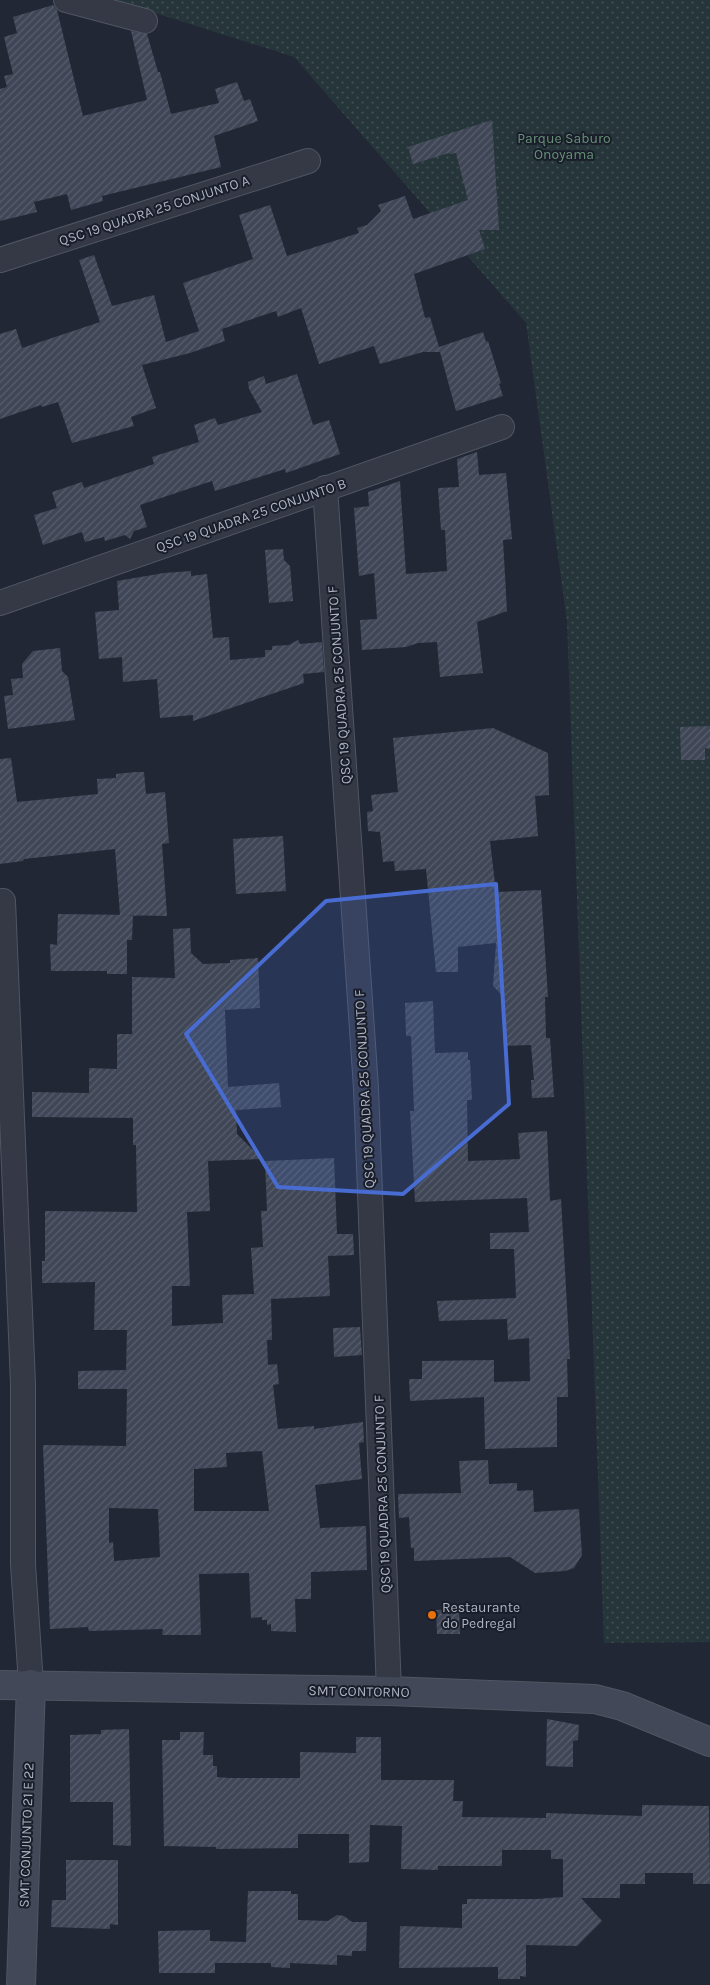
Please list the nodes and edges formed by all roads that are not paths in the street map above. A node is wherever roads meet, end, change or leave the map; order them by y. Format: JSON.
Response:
{"nodes":[{"id":1,"x":66,"y":0,"type":"edge"},
{"id":2,"x":144,"y":21,"type":"dead end"},
{"id":3,"x":308,"y":161,"type":"dead end"},
{"id":4,"x":0,"y":260,"type":"edge"},
{"id":5,"x":502,"y":427,"type":"dead end"},
{"id":6,"x":325,"y":488,"type":"junction"},
{"id":7,"x":0,"y":603,"type":"edge"},
{"id":8,"x":3,"y":902,"type":"dead end"},
{"id":9,"x":31,"y":1684,"type":"junction"},
{"id":10,"x":0,"y":1685,"type":"edge"},
{"id":11,"x":389,"y":1691,"type":"junction"},
{"id":12,"x":710,"y":1742,"type":"edge"},
{"id":13,"x":21,"y":1985,"type":"edge"}],
"edges":[{"from":1,"to":2,"type":"street"},
{"from":3,"to":4,"type":"street","name":"QSC 19 QUADRA 25 CONJUNTO A"},
{"from":5,"to":6,"type":"street","name":"QSC 19 QUADRA 25 CONJUNTO B"},
{"from":6,"to":7,"type":"street","name":"QSC 19 QUADRA 25 CONJUNTO B"},
{"from":6,"to":11,"type":"street","name":"QSC 19 QUADRA 25 CONJUNTO F"},
{"from":8,"to":9,"type":"street"},
{"from":9,"to":10,"type":"street","name":"SMT CONTORNO"},
{"from":9,"to":11,"type":"street","name":"SMT CONTORNO"},
{"from":9,"to":13,"type":"street","name":"SMT CONJUNTO 21 E 22"},
{"from":11,"to":12,"type":"street","name":"SMT CONTORNO"}]}
